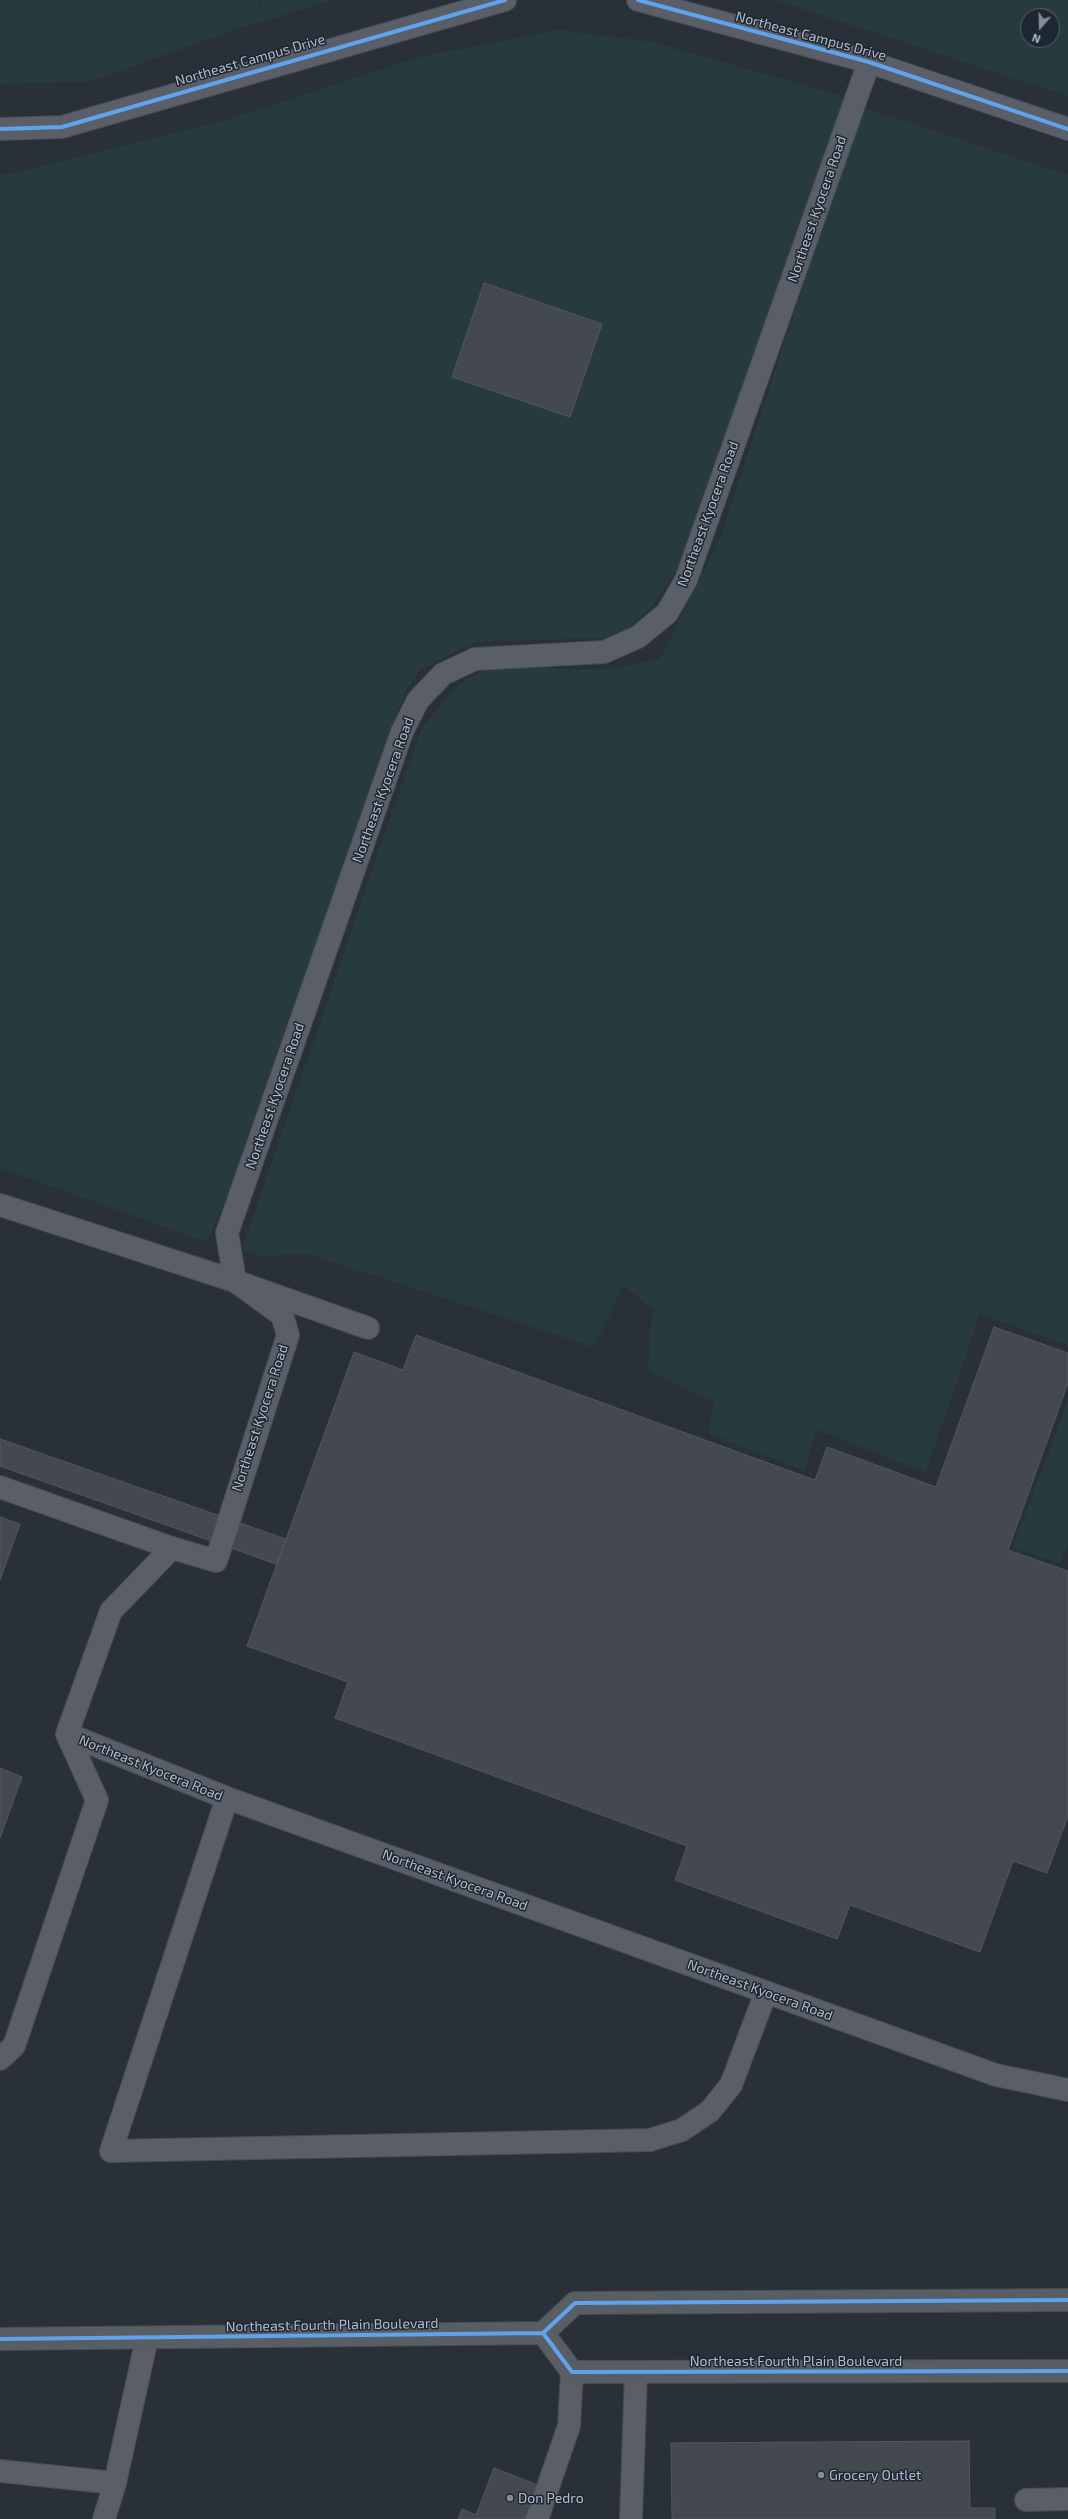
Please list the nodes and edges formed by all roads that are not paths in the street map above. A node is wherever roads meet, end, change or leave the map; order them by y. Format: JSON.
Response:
{"nodes":[{"id":1,"x":505,"y":0,"type":"edge"},
{"id":2,"x":638,"y":0,"type":"edge"},
{"id":3,"x":869,"y":62,"type":"junction"},
{"id":4,"x":0,"y":129,"type":"edge"},
{"id":5,"x":1068,"y":129,"type":"edge"},
{"id":6,"x":0,"y":1205,"type":"edge"},
{"id":7,"x":235,"y":1280,"type":"junction"},
{"id":8,"x":368,"y":1328,"type":"dead end"},
{"id":9,"x":0,"y":1486,"type":"edge"},
{"id":10,"x":172,"y":1548,"type":"junction"},
{"id":11,"x":67,"y":1734,"type":"junction"},
{"id":12,"x":227,"y":1798,"type":"junction"},
{"id":13,"x":766,"y":1992,"type":"junction"},
{"id":14,"x":0,"y":2059,"type":"edge"},
{"id":15,"x":1068,"y":2090,"type":"edge"},
{"id":16,"x":1068,"y":2300,"type":"edge"},
{"id":17,"x":544,"y":2334,"type":"junction"},
{"id":18,"x":0,"y":2338,"type":"edge"},
{"id":19,"x":147,"y":2338,"type":"junction"},
{"id":20,"x":1068,"y":2371,"type":"edge"},
{"id":21,"x":572,"y":2372,"type":"junction"},
{"id":22,"x":636,"y":2372,"type":"junction"},
{"id":23,"x":0,"y":2471,"type":"edge"},
{"id":24,"x":115,"y":2482,"type":"junction"},
{"id":25,"x":1068,"y":2499,"type":"edge"},
{"id":26,"x":1026,"y":2500,"type":"dead end"},
{"id":27,"x":104,"y":2519,"type":"edge"},
{"id":28,"x":537,"y":2519,"type":"edge"},
{"id":29,"x":631,"y":2519,"type":"edge"}],
"edges":[{"from":1,"to":4,"type":"street","name":"Northeast Campus Drive"},
{"from":2,"to":3,"type":"street","name":"Northeast Campus Drive"},
{"from":3,"to":5,"type":"street","name":"Northeast Campus Drive"},
{"from":3,"to":7,"type":"street","name":"Northeast Kyocera Road"},
{"from":6,"to":7,"type":"street"},
{"from":7,"to":8,"type":"street"},
{"from":7,"to":10,"type":"street","name":"Northeast Kyocera Road"},
{"from":9,"to":10,"type":"street"},
{"from":10,"to":11,"type":"street","name":"Northeast Kyocera Road"},
{"from":11,"to":12,"type":"street","name":"Northeast Kyocera Road"},
{"from":11,"to":14,"type":"street"},
{"from":12,"to":13,"type":"street","name":"Northeast Kyocera Road"},
{"from":12,"to":13,"type":"street"},
{"from":13,"to":15,"type":"street","name":"Northeast Kyocera Road"},
{"from":16,"to":17,"type":"main road"},
{"from":17,"to":19,"type":"main road","name":"Northeast Fourth Plain Boulevard"},
{"from":17,"to":21,"type":"main road"},
{"from":18,"to":19,"type":"main road","name":"Northeast Fourth Plain Boulevard"},
{"from":19,"to":24,"type":"street"},
{"from":20,"to":22,"type":"main road","name":"Northeast Fourth Plain Boulevard"},
{"from":21,"to":22,"type":"main road","name":"Northeast Fourth Plain Boulevard"},
{"from":21,"to":28,"type":"street"},
{"from":22,"to":29,"type":"street"},
{"from":23,"to":24,"type":"street"},
{"from":24,"to":27,"type":"street"},
{"from":25,"to":26,"type":"street"}]}
